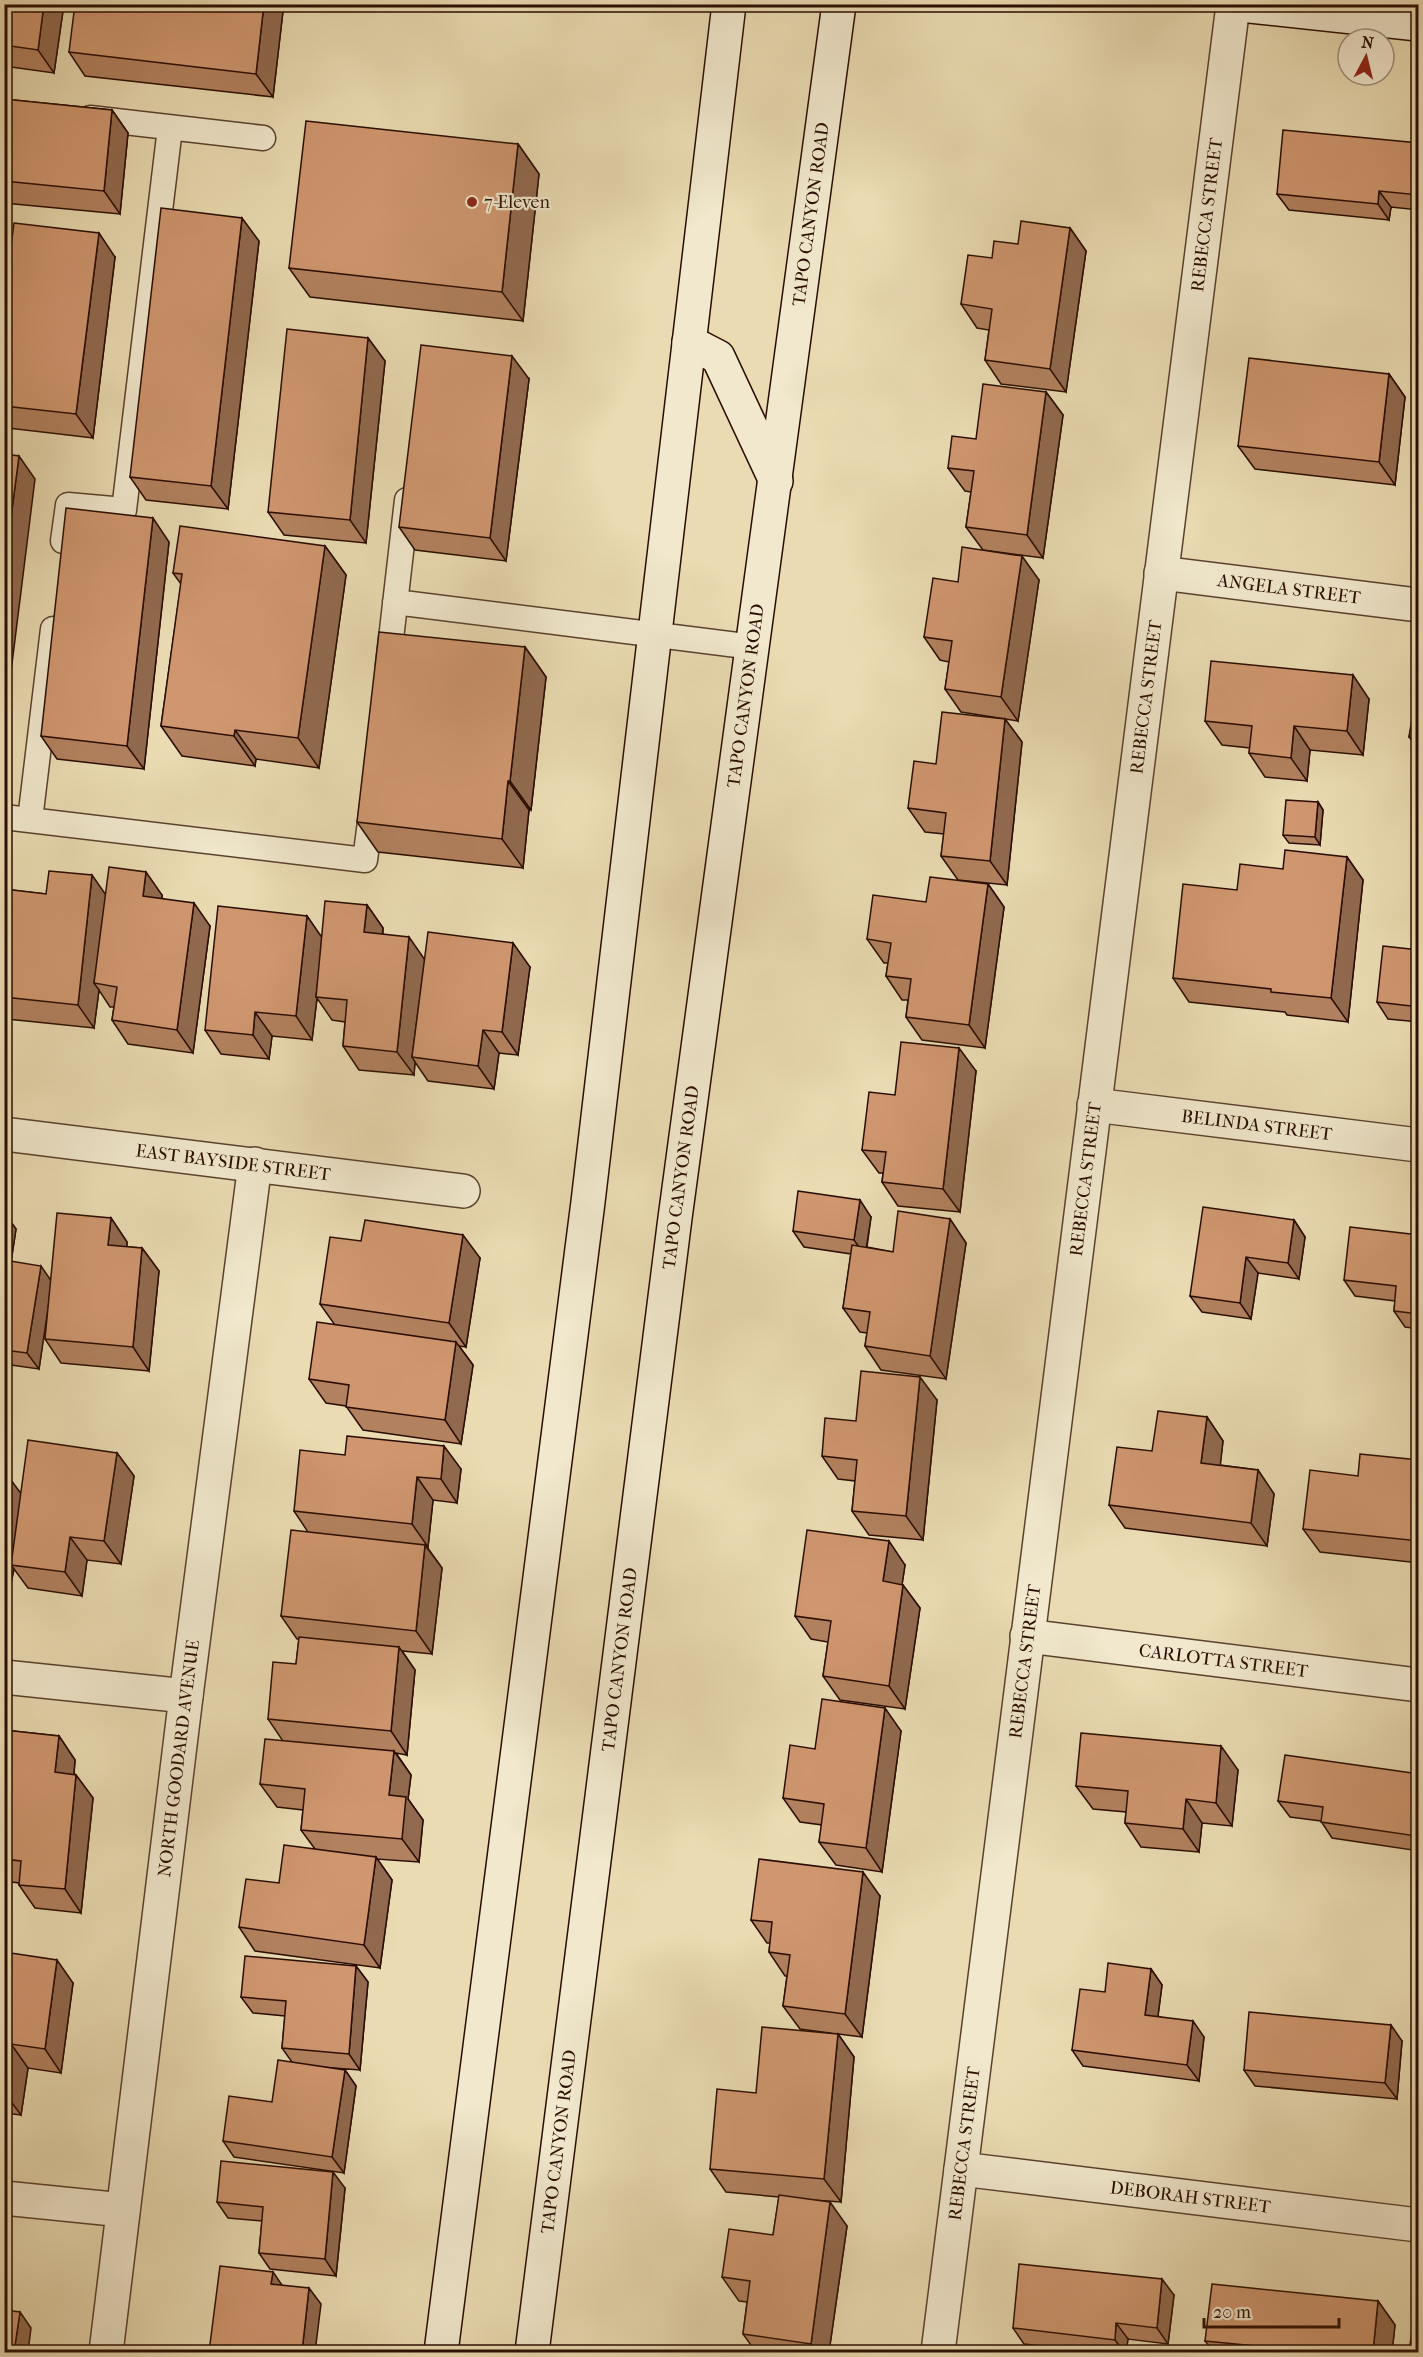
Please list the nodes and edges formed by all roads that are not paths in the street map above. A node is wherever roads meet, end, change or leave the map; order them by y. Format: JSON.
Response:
{"nodes":[{"id":1,"x":729,"y":4,"type":"edge"},
{"id":2,"x":839,"y":4,"type":"edge"},
{"id":3,"x":1232,"y":5,"type":"edge"},
{"id":4,"x":1419,"y":24,"type":"edge"},
{"id":5,"x":64,"y":115,"type":"edge"},
{"id":6,"x":171,"y":128,"type":"junction"},
{"id":7,"x":263,"y":138,"type":"dead end"},
{"id":8,"x":689,"y":342,"type":"junction"},
{"id":9,"x":410,"y":473,"type":"edge"},
{"id":10,"x":776,"y":481,"type":"junction"},
{"id":11,"x":61,"y":563,"type":"edge"},
{"id":12,"x":1161,"y":573,"type":"junction"},
{"id":13,"x":395,"y":602,"type":"junction"},
{"id":14,"x":1419,"y":605,"type":"edge"},
{"id":15,"x":55,"y":610,"type":"edge"},
{"id":16,"x":656,"y":634,"type":"junction"},
{"id":17,"x":753,"y":646,"type":"junction"},
{"id":18,"x":386,"y":684,"type":"edge"},
{"id":19,"x":374,"y":790,"type":"edge"},
{"id":20,"x":4,"y":817,"type":"edge"},
{"id":21,"x":30,"y":820,"type":"junction"},
{"id":22,"x":1094,"y":1105,"type":"junction"},
{"id":23,"x":4,"y":1134,"type":"edge"},
{"id":24,"x":1419,"y":1145,"type":"edge"},
{"id":25,"x":255,"y":1164,"type":"junction"},
{"id":26,"x":463,"y":1191,"type":"dead end"},
{"id":27,"x":1028,"y":1636,"type":"junction"},
{"id":28,"x":4,"y":1677,"type":"edge"},
{"id":29,"x":1419,"y":1685,"type":"edge"},
{"id":30,"x":186,"y":1696,"type":"junction"},
{"id":31,"x":961,"y":2169,"type":"junction"},
{"id":32,"x":4,"y":2198,"type":"edge"},
{"id":33,"x":123,"y":2210,"type":"junction"},
{"id":34,"x":1419,"y":2225,"type":"edge"},
{"id":35,"x":106,"y":2352,"type":"edge"},
{"id":36,"x":441,"y":2352,"type":"edge"},
{"id":37,"x":532,"y":2352,"type":"edge"},
{"id":38,"x":938,"y":2352,"type":"edge"}],
"edges":[{"from":1,"to":8,"type":"street"},
{"from":2,"to":10,"type":"street","name":"TAPO CANYON ROAD"},
{"from":3,"to":4,"type":"street"},
{"from":3,"to":12,"type":"street","name":"REBECCA STREET"},
{"from":5,"to":6,"type":"lane"},
{"from":6,"to":7,"type":"lane"},
{"from":6,"to":11,"type":"lane"},
{"from":8,"to":10,"type":"street"},
{"from":8,"to":16,"type":"street"},
{"from":9,"to":13,"type":"lane"},
{"from":10,"to":17,"type":"street","name":"TAPO CANYON ROAD"},
{"from":12,"to":14,"type":"street","name":"ANGELA STREET"},
{"from":12,"to":22,"type":"street","name":"REBECCA STREET"},
{"from":13,"to":16,"type":"lane"},
{"from":13,"to":18,"type":"lane"},
{"from":15,"to":21,"type":"lane"},
{"from":16,"to":17,"type":"lane"},
{"from":16,"to":36,"type":"street"},
{"from":17,"to":37,"type":"street","name":"TAPO CANYON ROAD"},
{"from":19,"to":21,"type":"lane"},
{"from":20,"to":21,"type":"lane"},
{"from":22,"to":24,"type":"street","name":"BELINDA STREET"},
{"from":22,"to":27,"type":"street","name":"REBECCA STREET"},
{"from":23,"to":25,"type":"street","name":"EAST BAYSIDE STREET"},
{"from":25,"to":26,"type":"street","name":"EAST BAYSIDE STREET"},
{"from":25,"to":30,"type":"street","name":"NORTH GOODARD AVENUE"},
{"from":27,"to":29,"type":"street","name":"CARLOTTA STREET"},
{"from":27,"to":31,"type":"street","name":"REBECCA STREET"},
{"from":28,"to":30,"type":"street"},
{"from":30,"to":33,"type":"street","name":"NORTH GOODARD AVENUE"},
{"from":31,"to":34,"type":"street","name":"DEBORAH STREET"},
{"from":31,"to":38,"type":"street","name":"REBECCA STREET"},
{"from":32,"to":33,"type":"street"},
{"from":33,"to":35,"type":"street","name":"NORTH GOODARD AVENUE"}]}
